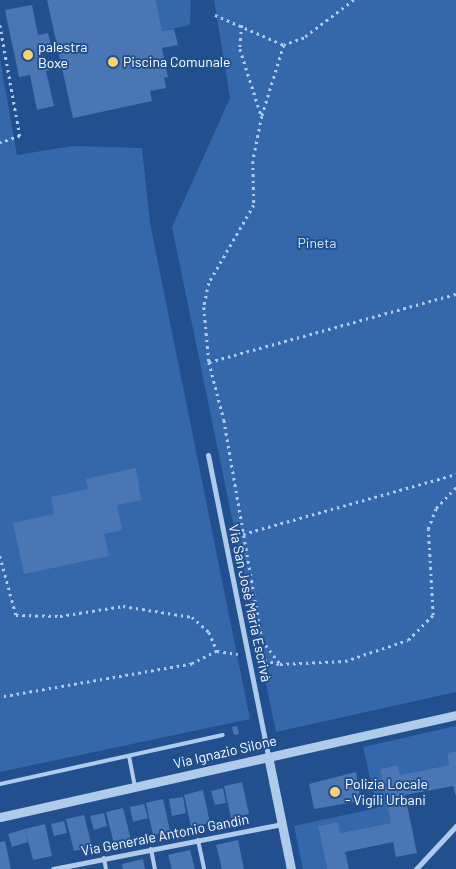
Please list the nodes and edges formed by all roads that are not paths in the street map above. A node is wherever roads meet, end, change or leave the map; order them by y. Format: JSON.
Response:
{"nodes":[{"id":1,"x":208,"y":454,"type":"dead end"},
{"id":2,"x":456,"y":716,"type":"edge"},
{"id":3,"x":223,"y":735,"type":"dead end"},
{"id":4,"x":129,"y":756,"type":"junction"},
{"id":5,"x":268,"y":756,"type":"junction"},
{"id":6,"x":0,"y":784,"type":"edge"},
{"id":7,"x":136,"y":786,"type":"junction"},
{"id":8,"x":0,"y":817,"type":"edge"},
{"id":9,"x":282,"y":824,"type":"junction"},
{"id":10,"x":456,"y":826,"type":"edge"},
{"id":11,"x":198,"y":840,"type":"junction"},
{"id":12,"x":151,"y":849,"type":"junction"},
{"id":13,"x":104,"y":858,"type":"junction"},
{"id":14,"x":53,"y":869,"type":"edge"},
{"id":15,"x":106,"y":869,"type":"edge"},
{"id":16,"x":155,"y":869,"type":"edge"},
{"id":17,"x":204,"y":869,"type":"edge"},
{"id":18,"x":291,"y":869,"type":"edge"},
{"id":19,"x":416,"y":869,"type":"edge"}],
"edges":[{"from":1,"to":5,"type":"street","name":"Via San Josè Maria Escrivà"},
{"from":2,"to":5,"type":"street","name":"Via Ignazio Silone"},
{"from":3,"to":4,"type":"lane"},
{"from":4,"to":6,"type":"lane"},
{"from":4,"to":7,"type":"lane"},
{"from":5,"to":7,"type":"street","name":"Via Ignazio Silone"},
{"from":5,"to":9,"type":"street"},
{"from":7,"to":8,"type":"street","name":"Via Ignazio Silone"},
{"from":9,"to":11,"type":"street","name":"Via Generale Antonio Gandin"},
{"from":9,"to":18,"type":"street"},
{"from":10,"to":19,"type":"street"},
{"from":11,"to":12,"type":"street","name":"Via Generale Antonio Gandin"},
{"from":11,"to":17,"type":"lane"},
{"from":12,"to":13,"type":"street","name":"Via Generale Antonio Gandin"},
{"from":12,"to":16,"type":"lane"},
{"from":13,"to":14,"type":"street","name":"Via Generale Antonio Gandin"},
{"from":13,"to":15,"type":"lane"}]}
